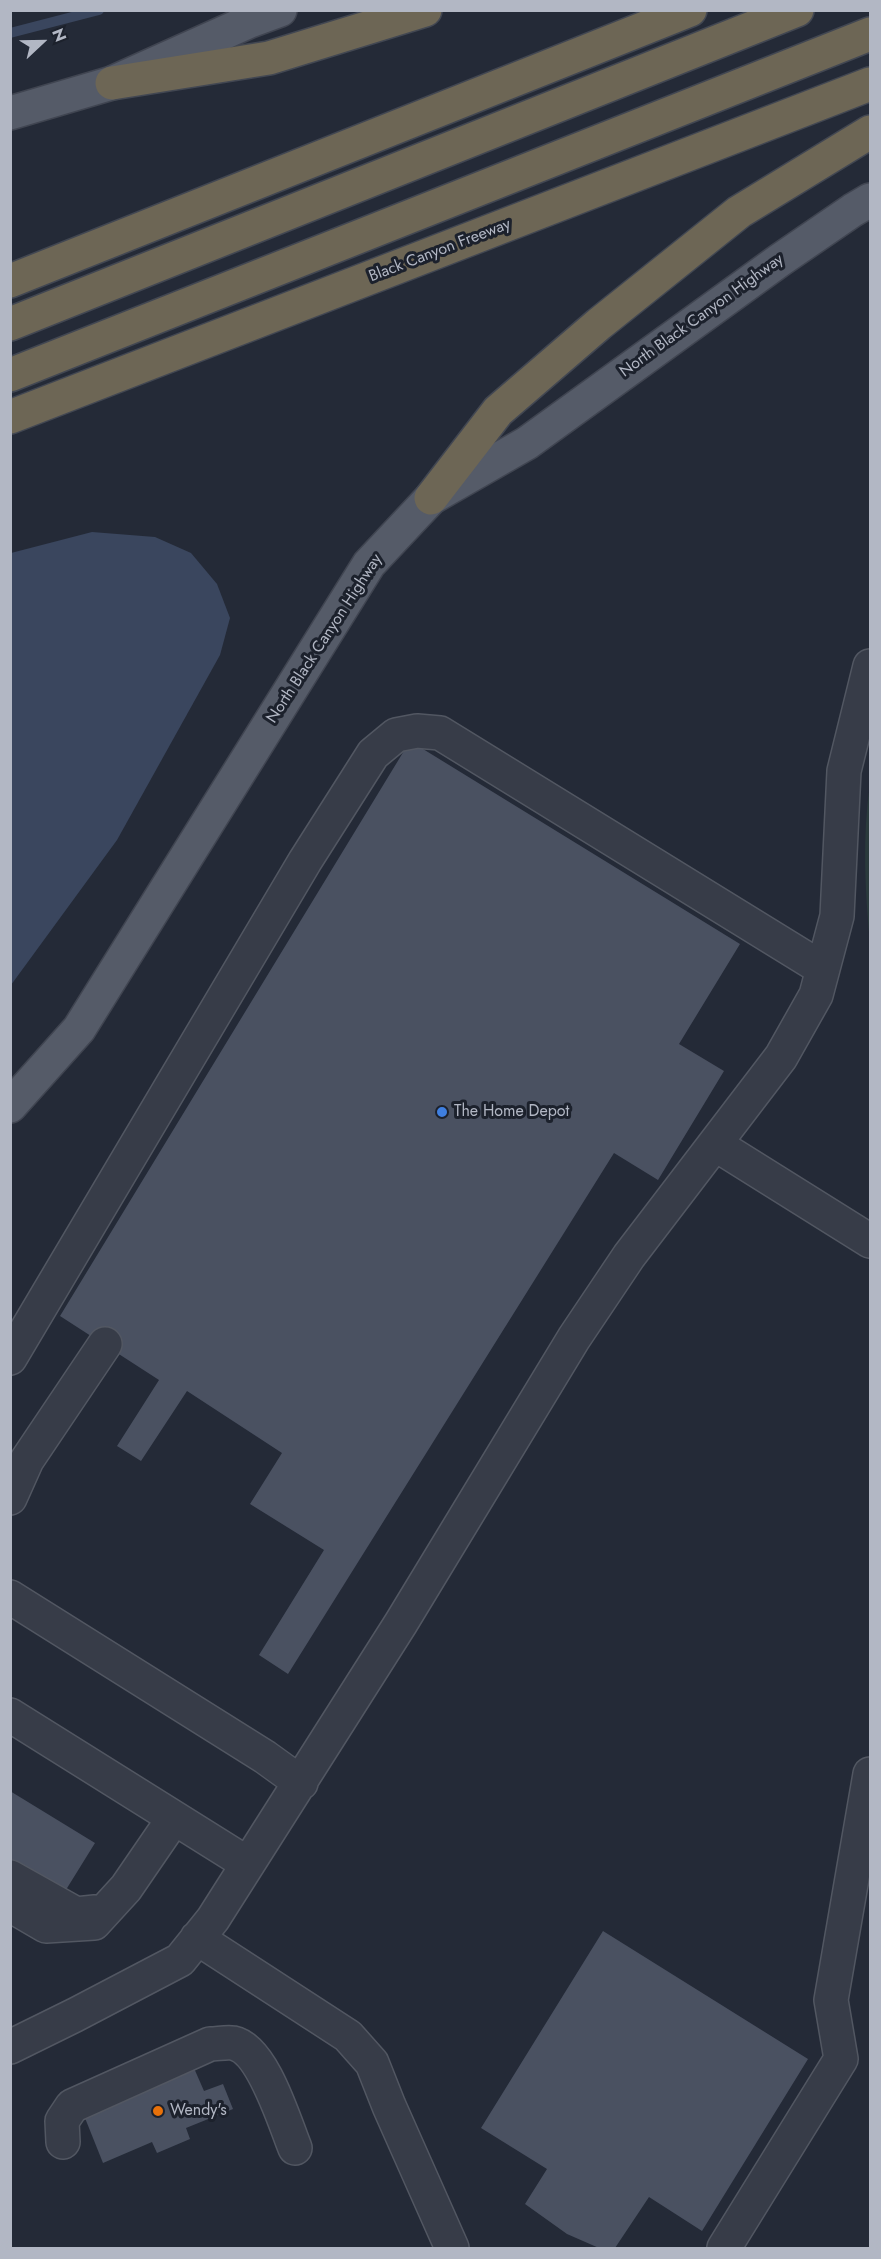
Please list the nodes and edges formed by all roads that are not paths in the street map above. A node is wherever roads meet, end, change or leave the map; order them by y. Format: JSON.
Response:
{"nodes":[{"id":1,"x":280,"y":10,"type":"edge"},
{"id":2,"x":425,"y":10,"type":"edge"},
{"id":3,"x":690,"y":10,"type":"edge"},
{"id":4,"x":797,"y":10,"type":"edge"},
{"id":5,"x":870,"y":34,"type":"edge"},
{"id":6,"x":112,"y":83,"type":"junction"},
{"id":7,"x":870,"y":84,"type":"edge"},
{"id":8,"x":10,"y":113,"type":"edge"},
{"id":9,"x":870,"y":132,"type":"edge"},
{"id":10,"x":870,"y":200,"type":"edge"},
{"id":11,"x":10,"y":281,"type":"edge"},
{"id":12,"x":10,"y":324,"type":"edge"},
{"id":13,"x":10,"y":375,"type":"edge"},
{"id":14,"x":10,"y":417,"type":"edge"},
{"id":15,"x":431,"y":498,"type":"junction"},
{"id":16,"x":870,"y":666,"type":"edge"},
{"id":17,"x":823,"y":969,"type":"junction"},
{"id":18,"x":10,"y":1106,"type":"edge"},
{"id":19,"x":715,"y":1144,"type":"junction"},
{"id":20,"x":870,"y":1240,"type":"edge"},
{"id":21,"x":105,"y":1344,"type":"dead end"},
{"id":22,"x":10,"y":1358,"type":"edge"},
{"id":23,"x":10,"y":1498,"type":"edge"},
{"id":24,"x":10,"y":1597,"type":"edge"},
{"id":25,"x":10,"y":1715,"type":"edge"},
{"id":26,"x":870,"y":1774,"type":"edge"},
{"id":27,"x":301,"y":1783,"type":"junction"},
{"id":28,"x":174,"y":1818,"type":"junction"},
{"id":29,"x":248,"y":1864,"type":"junction"},
{"id":30,"x":10,"y":1877,"type":"edge"},
{"id":31,"x":10,"y":1905,"type":"edge"},
{"id":32,"x":105,"y":1911,"type":"junction"},
{"id":33,"x":197,"y":1938,"type":"junction"},
{"id":34,"x":10,"y":2047,"type":"edge"},
{"id":35,"x":63,"y":2142,"type":"dead end"},
{"id":36,"x":295,"y":2148,"type":"dead end"},
{"id":37,"x":452,"y":2248,"type":"edge"},
{"id":38,"x":724,"y":2248,"type":"edge"}],
"edges":[{"from":1,"to":6,"type":"main road"},
{"from":2,"to":6,"type":"highway"},
{"from":3,"to":11,"type":"highway"},
{"from":4,"to":12,"type":"highway"},
{"from":5,"to":13,"type":"highway"},
{"from":6,"to":8,"type":"main road"},
{"from":7,"to":14,"type":"highway","name":"Black Canyon Freeway"},
{"from":9,"to":15,"type":"highway"},
{"from":10,"to":15,"type":"main road","name":"North Black Canyon Highway"},
{"from":15,"to":18,"type":"main road","name":"North Black Canyon Highway"},
{"from":16,"to":17,"type":"lane"},
{"from":17,"to":19,"type":"lane"},
{"from":17,"to":22,"type":"lane"},
{"from":19,"to":20,"type":"lane"},
{"from":19,"to":27,"type":"lane"},
{"from":21,"to":23,"type":"lane"},
{"from":24,"to":27,"type":"lane"},
{"from":25,"to":28,"type":"lane"},
{"from":26,"to":38,"type":"lane"},
{"from":27,"to":29,"type":"lane"},
{"from":28,"to":29,"type":"lane"},
{"from":28,"to":32,"type":"lane"},
{"from":29,"to":33,"type":"lane"},
{"from":30,"to":32,"type":"lane"},
{"from":31,"to":32,"type":"lane"},
{"from":33,"to":34,"type":"lane"},
{"from":33,"to":37,"type":"lane"},
{"from":35,"to":36,"type":"lane"}]}
